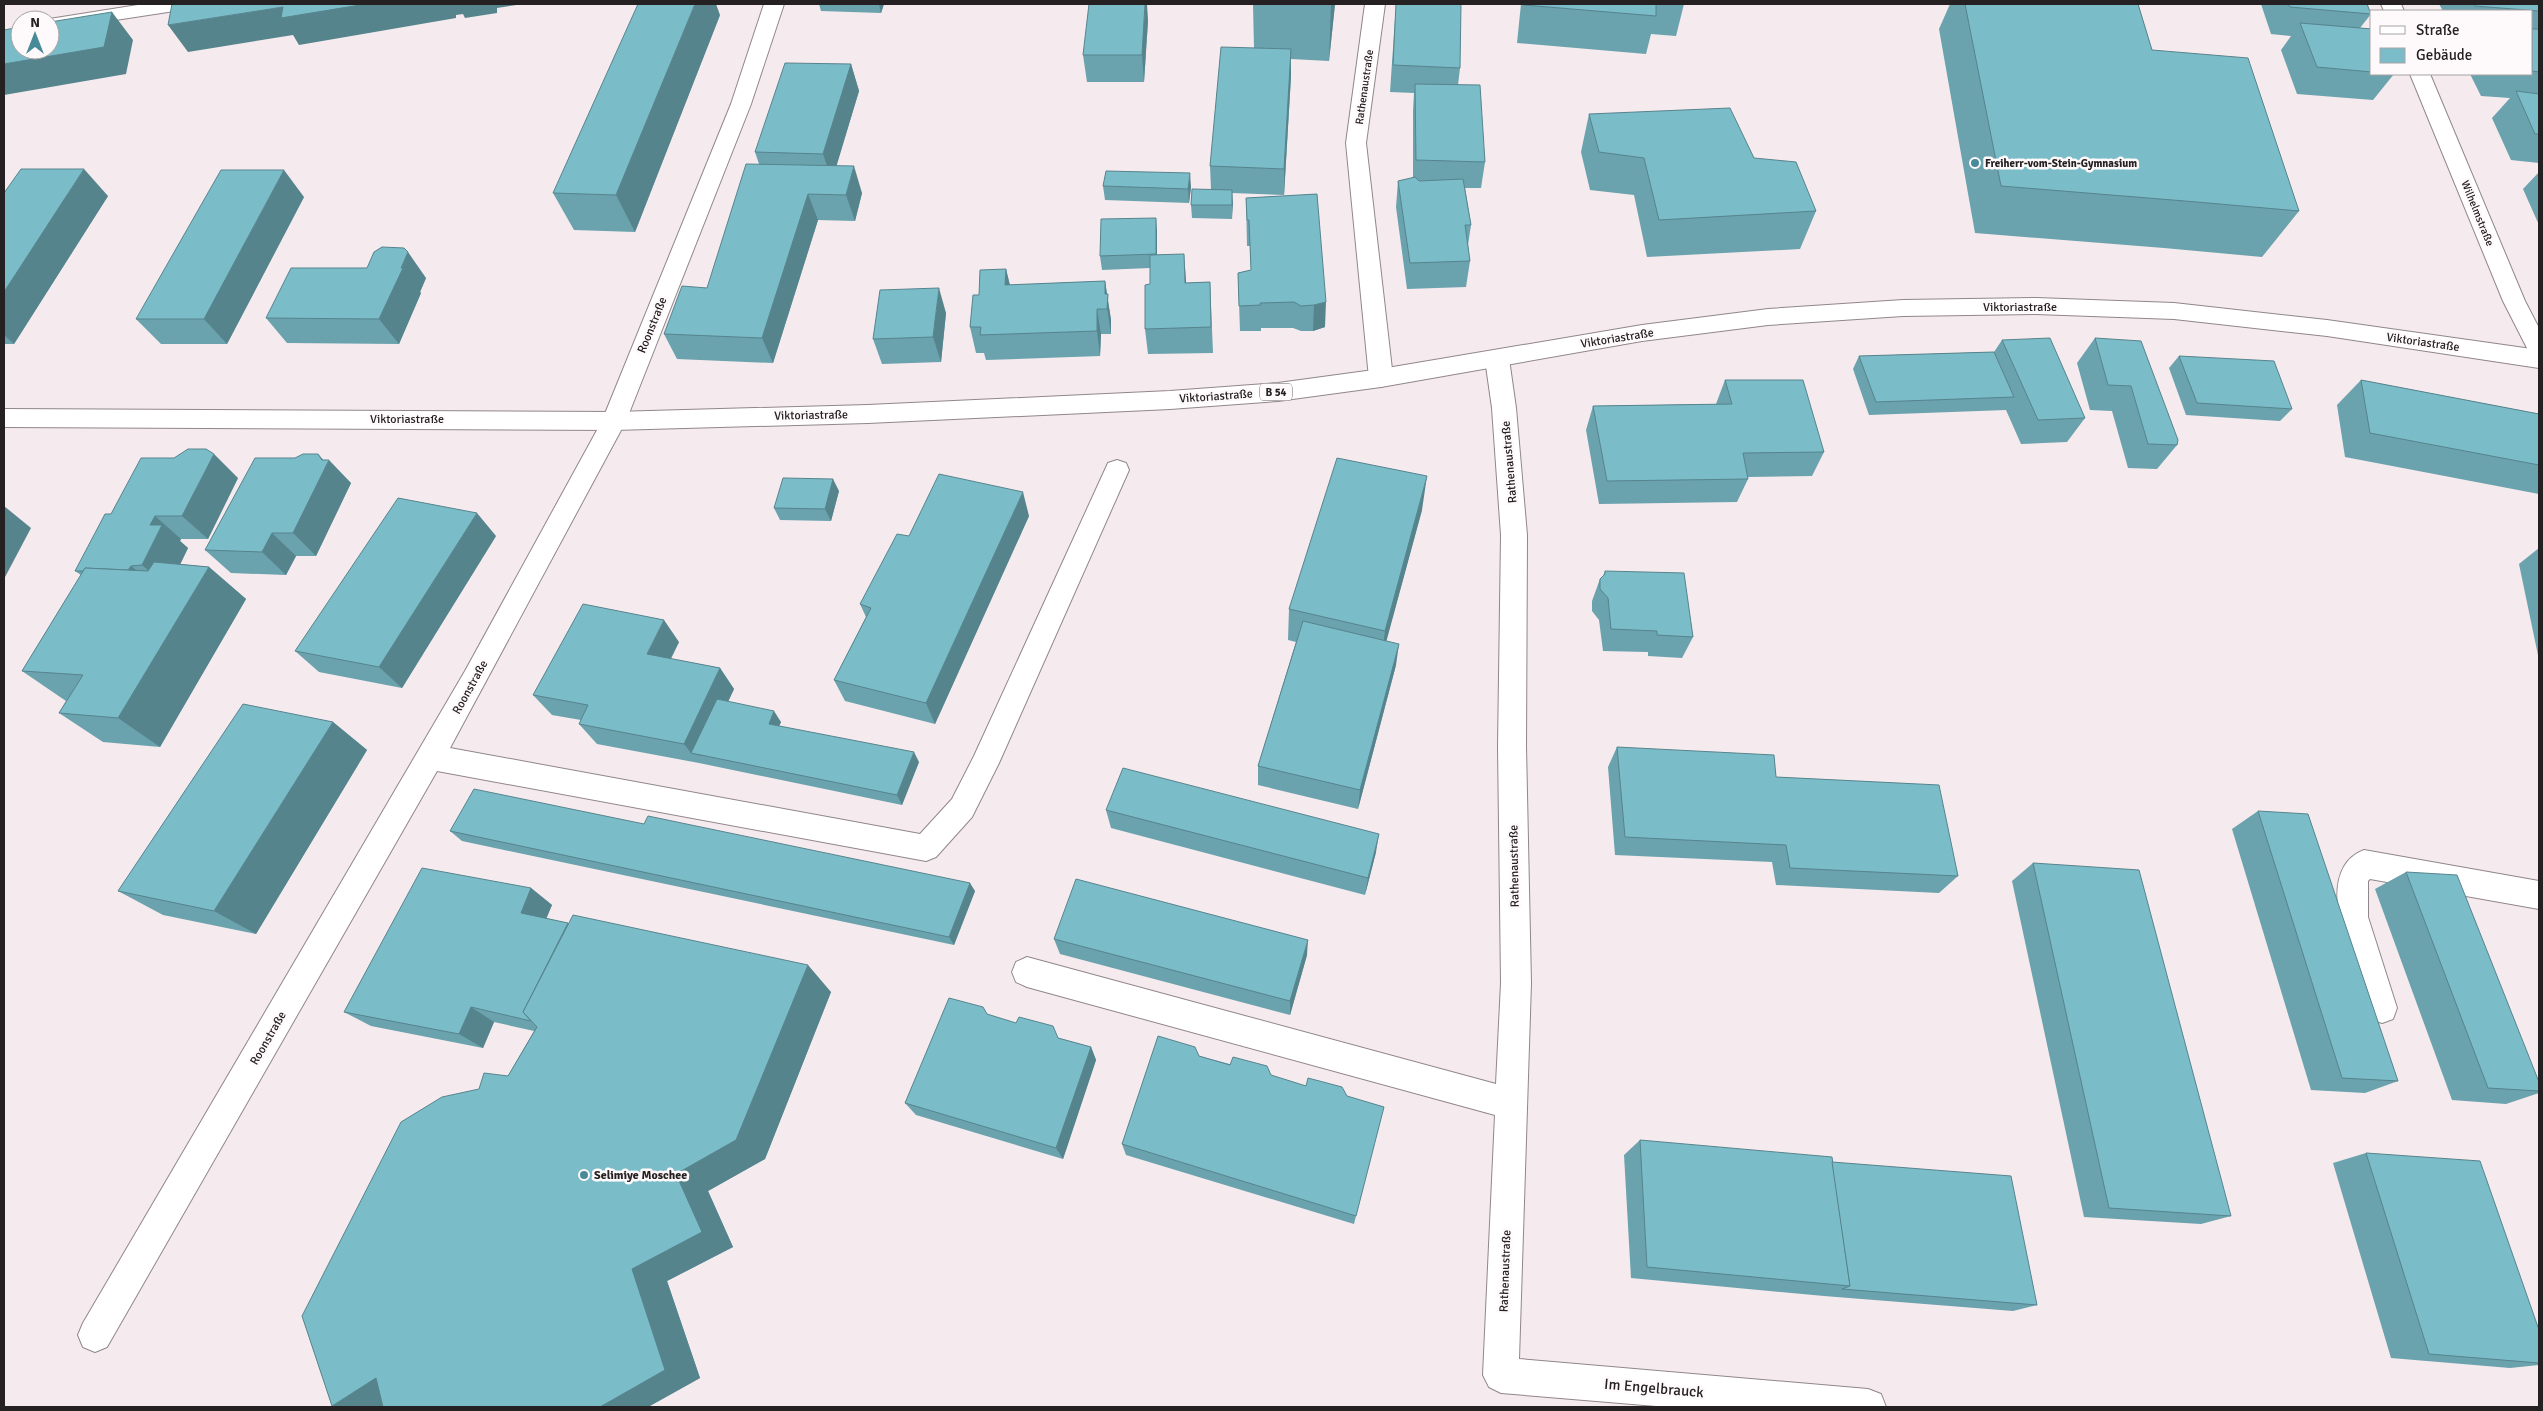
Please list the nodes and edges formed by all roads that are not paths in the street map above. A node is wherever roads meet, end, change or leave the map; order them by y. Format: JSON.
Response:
{"nodes":[{"id":1,"x":181,"y":4,"type":"edge"},
{"id":2,"x":774,"y":4,"type":"edge"},
{"id":3,"x":1375,"y":4,"type":"edge"},
{"id":4,"x":60,"y":22,"type":"edge"},
{"id":5,"x":2420,"y":75,"type":"edge"},
{"id":6,"x":2539,"y":350,"type":"edge"},
{"id":7,"x":1497,"y":359,"type":"junction"},
{"id":8,"x":2539,"y":359,"type":"edge"},
{"id":9,"x":1381,"y":378,"type":"junction"},
{"id":10,"x":4,"y":418,"type":"edge"},
{"id":11,"x":614,"y":420,"type":"junction"},
{"id":12,"x":1117,"y":470,"type":"dead end"},
{"id":13,"x":430,"y":757,"type":"junction"},
{"id":14,"x":2539,"y":895,"type":"edge"},
{"id":15,"x":1027,"y":972,"type":"dead end"},
{"id":16,"x":2382,"y":1008,"type":"dead end"},
{"id":17,"x":1512,"y":1104,"type":"junction"},
{"id":18,"x":95,"y":1336,"type":"dead end"},
{"id":19,"x":1501,"y":1375,"type":"joint"},
{"id":20,"x":1868,"y":1407,"type":"edge"}],
"edges":[{"from":1,"to":4,"type":"street"},
{"from":2,"to":11,"type":"street","name":"Roonstraße"},
{"from":3,"to":9,"type":"street","name":"Rathenaustraße"},
{"from":5,"to":6,"type":"street","name":"Wilhelmstraße"},
{"from":7,"to":8,"type":"street","name":"Viktoriastraße","number":"B 54"},
{"from":7,"to":9,"type":"street","name":"Viktoriastraße","number":"B 54"},
{"from":7,"to":17,"type":"street","name":"Rathenaustraße"},
{"from":9,"to":11,"type":"street","name":"Viktoriastraße","number":"B 54"},
{"from":10,"to":11,"type":"street","name":"Viktoriastraße","number":"B 54"},
{"from":11,"to":13,"type":"street","name":"Roonstraße"},
{"from":12,"to":13,"type":"street"},
{"from":13,"to":18,"type":"street","name":"Roonstraße"},
{"from":14,"to":16,"type":"street"},
{"from":15,"to":17,"type":"street"},
{"from":17,"to":19,"type":"street","name":"Rathenaustraße"},
{"from":19,"to":20,"type":"street","name":"Im Engelbrauck"}]}
